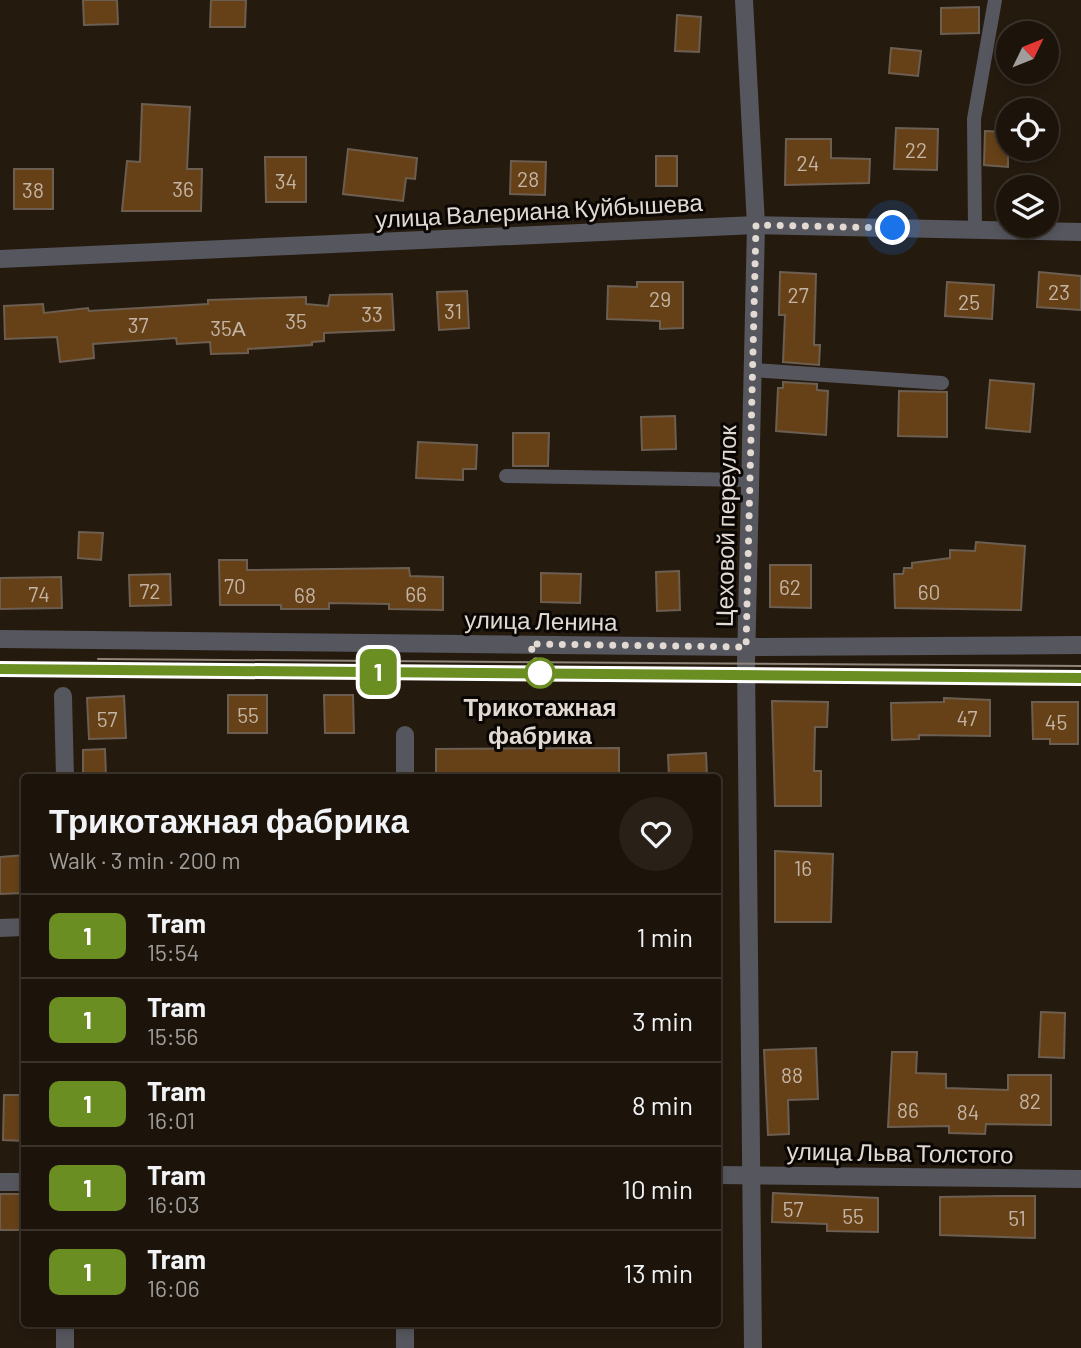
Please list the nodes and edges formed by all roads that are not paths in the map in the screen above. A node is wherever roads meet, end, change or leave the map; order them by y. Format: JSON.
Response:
{"nodes":[{"id":1,"x":744,"y":0,"type":"edge"},
{"id":2,"x":995,"y":0,"type":"edge"},
{"id":3,"x":756,"y":225,"type":"junction"},
{"id":4,"x":975,"y":230,"type":"junction"},
{"id":5,"x":1081,"y":232,"type":"edge"},
{"id":6,"x":0,"y":259,"type":"edge"},
{"id":7,"x":753,"y":370,"type":"junction"},
{"id":8,"x":942,"y":383,"type":"dead end"},
{"id":9,"x":506,"y":476,"type":"dead end"},
{"id":10,"x":750,"y":480,"type":"junction"},
{"id":11,"x":0,"y":639,"type":"edge"},
{"id":12,"x":1081,"y":645,"type":"edge"},
{"id":13,"x":746,"y":647,"type":"junction"},
{"id":14,"x":63,"y":696,"type":"dead end"},
{"id":15,"x":405,"y":735,"type":"dead end"},
{"id":16,"x":65,"y":774,"type":"edge"},
{"id":17,"x":405,"y":774,"type":"edge"},
{"id":18,"x":21,"y":927,"type":"edge"},
{"id":19,"x":0,"y":928,"type":"edge"},
{"id":20,"x":721,"y":1175,"type":"edge"},
{"id":21,"x":754,"y":1175,"type":"junction"},
{"id":22,"x":1081,"y":1179,"type":"edge"},
{"id":23,"x":0,"y":1182,"type":"edge"},
{"id":24,"x":21,"y":1182,"type":"edge"},
{"id":25,"x":65,"y":1327,"type":"edge"},
{"id":26,"x":405,"y":1327,"type":"edge"},
{"id":27,"x":65,"y":1348,"type":"edge"},
{"id":28,"x":405,"y":1348,"type":"edge"},
{"id":29,"x":753,"y":1348,"type":"edge"}],
"edges":[{"from":1,"to":3,"type":"street","name":"Цеховой переулок"},
{"from":2,"to":4,"type":"lane"},
{"from":3,"to":4,"type":"street","name":"улица Валериана Куйбышева"},
{"from":3,"to":6,"type":"street","name":"улица Валериана Куйбышева"},
{"from":3,"to":7,"type":"street","name":"Цеховой переулок"},
{"from":4,"to":5,"type":"street","name":"улица Валериана Куйбышева"},
{"from":7,"to":8,"type":"lane"},
{"from":7,"to":10,"type":"street","name":"Цеховой переулок"},
{"from":9,"to":10,"type":"lane"},
{"from":10,"to":13,"type":"street","name":"Цеховой переулок"},
{"from":11,"to":13,"type":"street","name":"улица Ленина"},
{"from":12,"to":13,"type":"street","name":"улица Ленина"},
{"from":13,"to":21,"type":"street","name":"Цеховой переулок"},
{"from":14,"to":16,"type":"street"},
{"from":15,"to":17,"type":"street"},
{"from":18,"to":19,"type":"street"},
{"from":20,"to":21,"type":"street","name":"улица Льва Толстого"},
{"from":21,"to":22,"type":"street","name":"улица Льва Толстого"},
{"from":21,"to":29,"type":"street","name":"Цеховой переулок"},
{"from":23,"to":24,"type":"street"},
{"from":25,"to":27,"type":"street"},
{"from":26,"to":28,"type":"street"}]}
